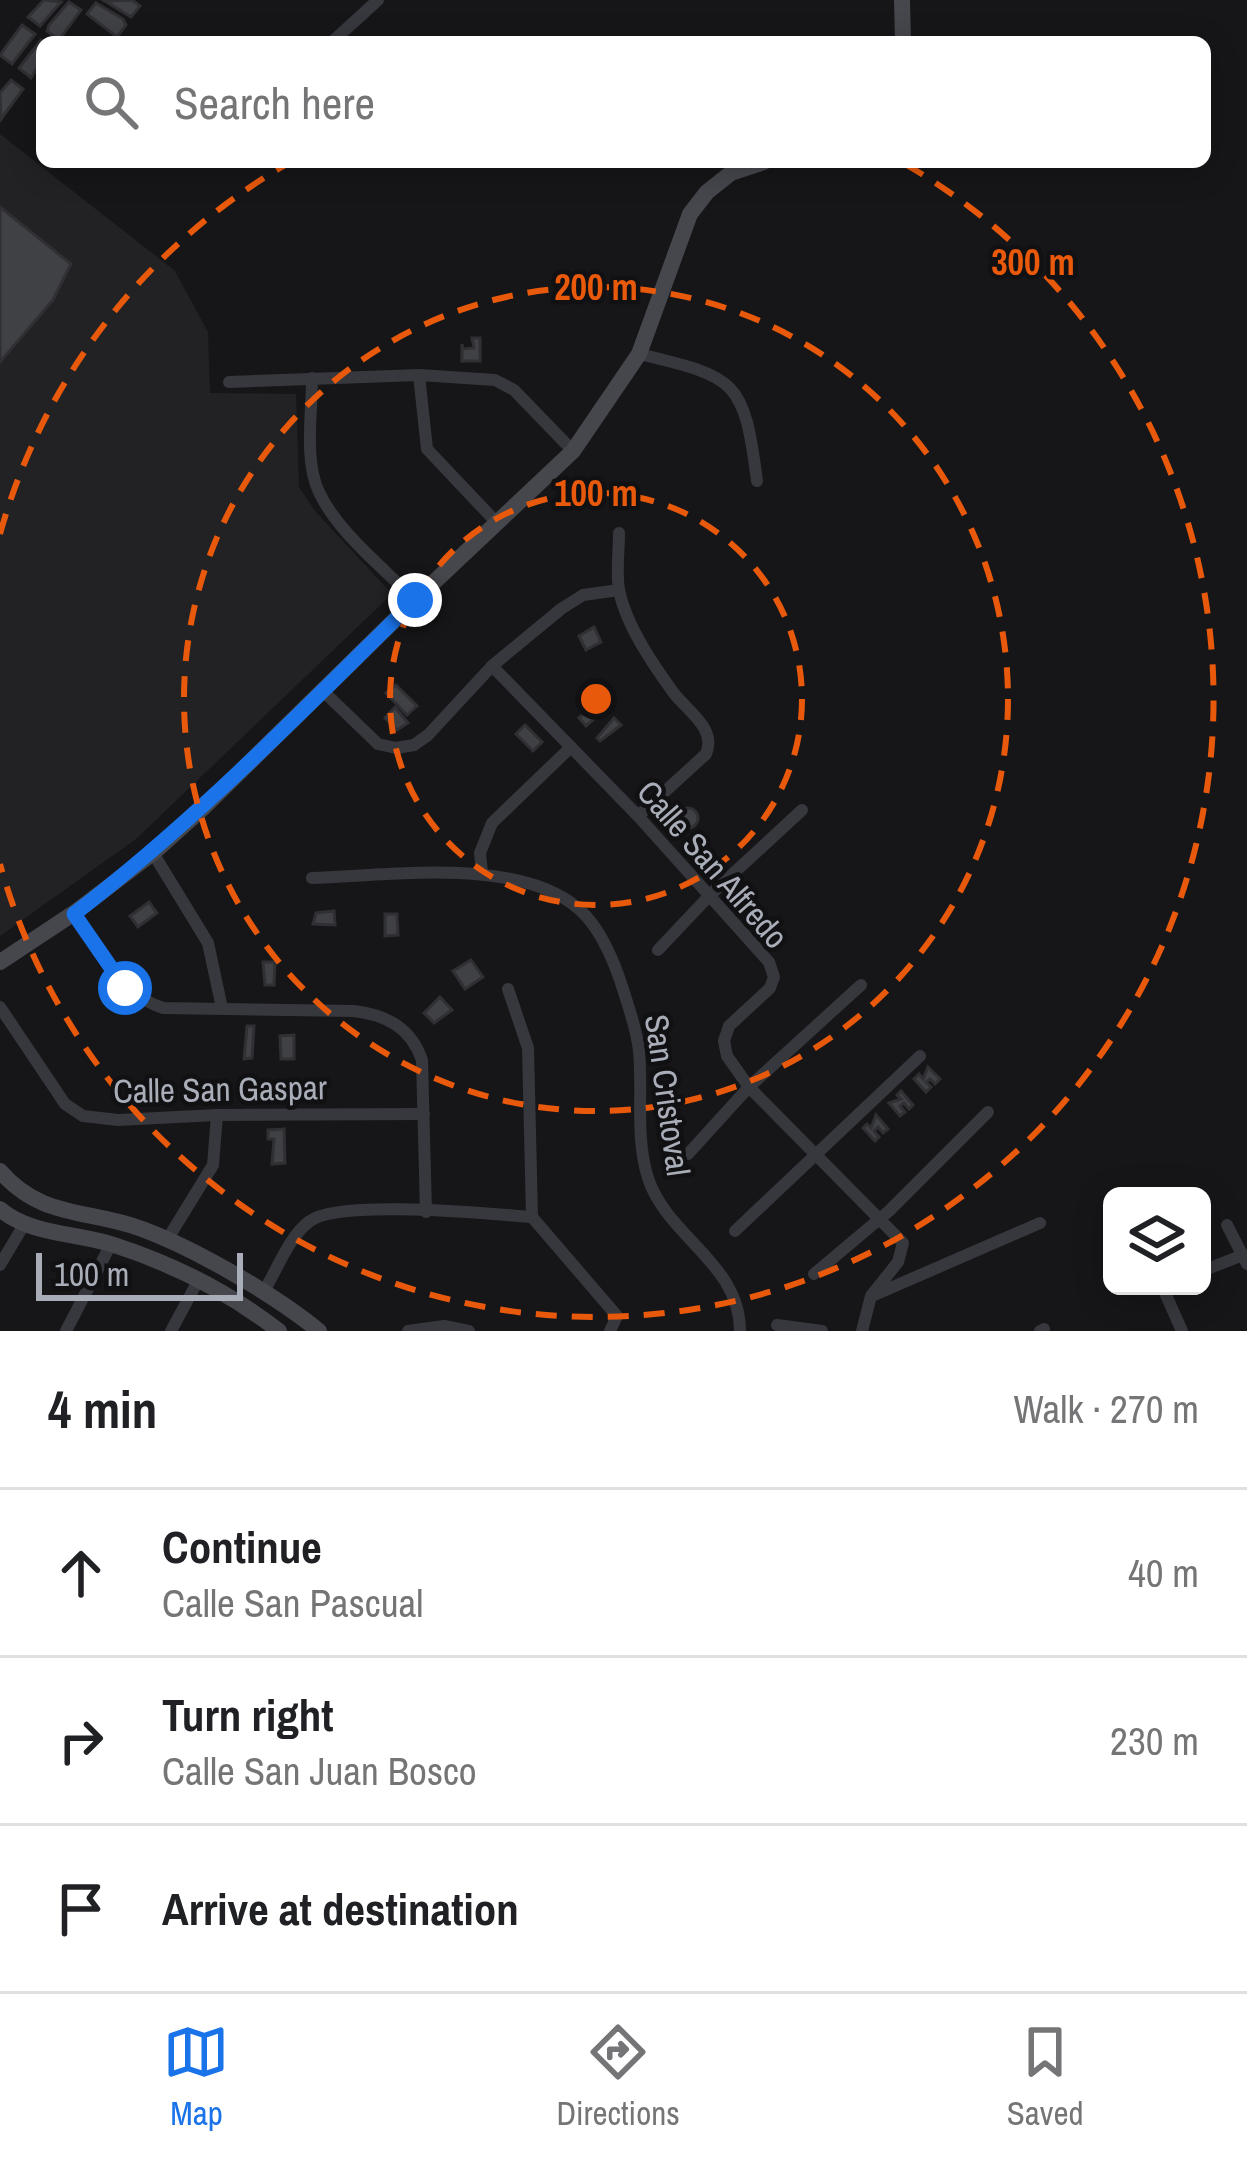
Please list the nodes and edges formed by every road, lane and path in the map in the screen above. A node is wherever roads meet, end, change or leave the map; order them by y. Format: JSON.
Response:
{"nodes":[{"id":1,"x":378,"y":0,"type":"edge"},
{"id":2,"x":902,"y":0,"type":"edge"},
{"id":3,"x":339,"y":36,"type":"edge"},
{"id":4,"x":903,"y":36,"type":"edge"},
{"id":5,"x":746,"y":168,"type":"edge"},
{"id":6,"x":639,"y":353,"type":"junction"},
{"id":7,"x":419,"y":375,"type":"junction"},
{"id":8,"x":312,"y":378,"type":"junction"},
{"id":9,"x":229,"y":382,"type":"dead end"},
{"id":10,"x":573,"y":451,"type":"junction"},
{"id":11,"x":757,"y":481,"type":"dead end"},
{"id":12,"x":496,"y":522,"type":"junction"},
{"id":13,"x":619,"y":533,"type":"dead end"},
{"id":14,"x":619,"y":590,"type":"junction"},
{"id":15,"x":415,"y":600,"type":"junction"},
{"id":16,"x":492,"y":666,"type":"junction"},
{"id":17,"x":322,"y":692,"type":"junction"},
{"id":18,"x":571,"y":747,"type":"junction"},
{"id":19,"x":802,"y":810,"type":"dead end"},
{"id":20,"x":638,"y":817,"type":"junction"},
{"id":21,"x":153,"y":853,"type":"junction"},
{"id":22,"x":482,"y":873,"type":"junction"},
{"id":23,"x":313,"y":878,"type":"dead end"},
{"id":24,"x":710,"y":895,"type":"junction"},
{"id":25,"x":74,"y":914,"type":"junction"},
{"id":26,"x":658,"y":950,"type":"dead end"},
{"id":27,"x":0,"y":962,"type":"edge"},
{"id":28,"x":861,"y":985,"type":"dead end"},
{"id":29,"x":508,"y":989,"type":"dead end"},
{"id":30,"x":0,"y":1007,"type":"edge"},
{"id":31,"x":222,"y":1007,"type":"junction"},
{"id":32,"x":920,"y":1056,"type":"dead end"},
{"id":33,"x":749,"y":1088,"type":"junction"},
{"id":34,"x":988,"y":1112,"type":"dead end"},
{"id":35,"x":424,"y":1114,"type":"junction"},
{"id":36,"x":217,"y":1115,"type":"junction"},
{"id":37,"x":818,"y":1153,"type":"junction"},
{"id":38,"x":688,"y":1154,"type":"dead end"},
{"id":39,"x":0,"y":1171,"type":"edge"},
{"id":40,"x":0,"y":1209,"type":"edge"},
{"id":41,"x":76,"y":1211,"type":"junction"},
{"id":42,"x":426,"y":1212,"type":"junction"},
{"id":43,"x":532,"y":1216,"type":"junction"},
{"id":44,"x":879,"y":1220,"type":"junction"},
{"id":45,"x":25,"y":1223,"type":"junction"},
{"id":46,"x":1040,"y":1223,"type":"dead end"},
{"id":47,"x":1227,"y":1225,"type":"dead end"},
{"id":48,"x":735,"y":1232,"type":"dead end"},
{"id":49,"x":70,"y":1234,"type":"junction"},
{"id":50,"x":167,"y":1240,"type":"junction"},
{"id":51,"x":110,"y":1244,"type":"junction"},
{"id":52,"x":1245,"y":1260,"type":"edge"},
{"id":53,"x":0,"y":1264,"type":"edge"},
{"id":54,"x":1211,"y":1269,"type":"edge"},
{"id":55,"x":814,"y":1274,"type":"dead end"},
{"id":56,"x":198,"y":1281,"type":"junction"},
{"id":57,"x":264,"y":1291,"type":"junction"},
{"id":58,"x":1167,"y":1295,"type":"edge"},
{"id":59,"x":871,"y":1296,"type":"junction"},
{"id":60,"x":295,"y":1312,"type":"junction"},
{"id":61,"x":777,"y":1325,"type":"dead end"},
{"id":62,"x":614,"y":1326,"type":"edge"},
{"id":63,"x":66,"y":1331,"type":"edge"},
{"id":64,"x":171,"y":1331,"type":"edge"},
{"id":65,"x":280,"y":1331,"type":"edge"},
{"id":66,"x":320,"y":1331,"type":"edge"},
{"id":67,"x":408,"y":1331,"type":"edge"},
{"id":68,"x":469,"y":1331,"type":"edge"},
{"id":69,"x":740,"y":1331,"type":"edge"},
{"id":70,"x":822,"y":1331,"type":"edge"},
{"id":71,"x":862,"y":1331,"type":"edge"},
{"id":72,"x":1182,"y":1331,"type":"edge"}],
"edges":[{"from":1,"to":3,"type":"street"},
{"from":2,"to":4,"type":"street"},
{"from":5,"to":6,"type":"street"},
{"from":6,"to":10,"type":"street"},
{"from":6,"to":11,"type":"street"},
{"from":7,"to":8,"type":"street"},
{"from":7,"to":10,"type":"street"},
{"from":7,"to":12,"type":"street"},
{"from":8,"to":9,"type":"street"},
{"from":8,"to":15,"type":"street"},
{"from":10,"to":12,"type":"street"},
{"from":12,"to":15,"type":"street"},
{"from":13,"to":14,"type":"street"},
{"from":14,"to":16,"type":"street"},
{"from":14,"to":20,"type":"street"},
{"from":15,"to":17,"type":"street"},
{"from":16,"to":17,"type":"street"},
{"from":16,"to":18,"type":"street","name":"Calle San Alfredo"},
{"from":17,"to":21,"type":"street"},
{"from":18,"to":20,"type":"street","name":"Calle San Alfredo"},
{"from":18,"to":22,"type":"street"},
{"from":19,"to":24,"type":"street"},
{"from":20,"to":24,"type":"street","name":"Calle San Alfredo"},
{"from":21,"to":25,"type":"street"},
{"from":21,"to":31,"type":"street"},
{"from":22,"to":23,"type":"street","name":"San Cristoval"},
{"from":22,"to":69,"type":"street","name":"San Cristoval"},
{"from":24,"to":26,"type":"street"},
{"from":24,"to":33,"type":"street","name":"Calle San Alfredo"},
{"from":25,"to":27,"type":"street"},
{"from":25,"to":31,"type":"street"},
{"from":28,"to":33,"type":"street"},
{"from":29,"to":43,"type":"street"},
{"from":30,"to":36,"type":"street","name":"Calle San Gaspar"},
{"from":31,"to":35,"type":"street"},
{"from":32,"to":37,"type":"street"},
{"from":33,"to":37,"type":"street","name":"Calle San Alfredo"},
{"from":33,"to":38,"type":"street"},
{"from":34,"to":44,"type":"street"},
{"from":35,"to":36,"type":"street","name":"Calle San Gaspar"},
{"from":35,"to":42,"type":"street"},
{"from":36,"to":50,"type":"street"},
{"from":37,"to":44,"type":"street","name":"Calle San Alfredo"},
{"from":37,"to":48,"type":"street"},
{"from":39,"to":41,"type":"street"},
{"from":40,"to":45,"type":"street"},
{"from":41,"to":49,"type":"street"},
{"from":41,"to":50,"type":"street"},
{"from":42,"to":43,"type":"street"},
{"from":42,"to":57,"type":"street"},
{"from":43,"to":62,"type":"street"},
{"from":44,"to":55,"type":"street"},
{"from":44,"to":59,"type":"street","name":"Calle San Alfredo"},
{"from":45,"to":49,"type":"street"},
{"from":45,"to":53,"type":"street"},
{"from":46,"to":59,"type":"street"},
{"from":47,"to":52,"type":"street"},
{"from":49,"to":51,"type":"street"},
{"from":50,"to":57,"type":"street"},
{"from":51,"to":56,"type":"street"},
{"from":51,"to":63,"type":"street"},
{"from":52,"to":54,"type":"street"},
{"from":56,"to":64,"type":"street"},
{"from":56,"to":65,"type":"street"},
{"from":57,"to":60,"type":"street"},
{"from":58,"to":72,"type":"street"},
{"from":59,"to":71,"type":"street","name":"Calle San Alfredo"},
{"from":60,"to":65,"type":"street"},
{"from":60,"to":66,"type":"street"},
{"from":61,"to":70,"type":"street"},
{"from":67,"to":68,"type":"street"}]}
